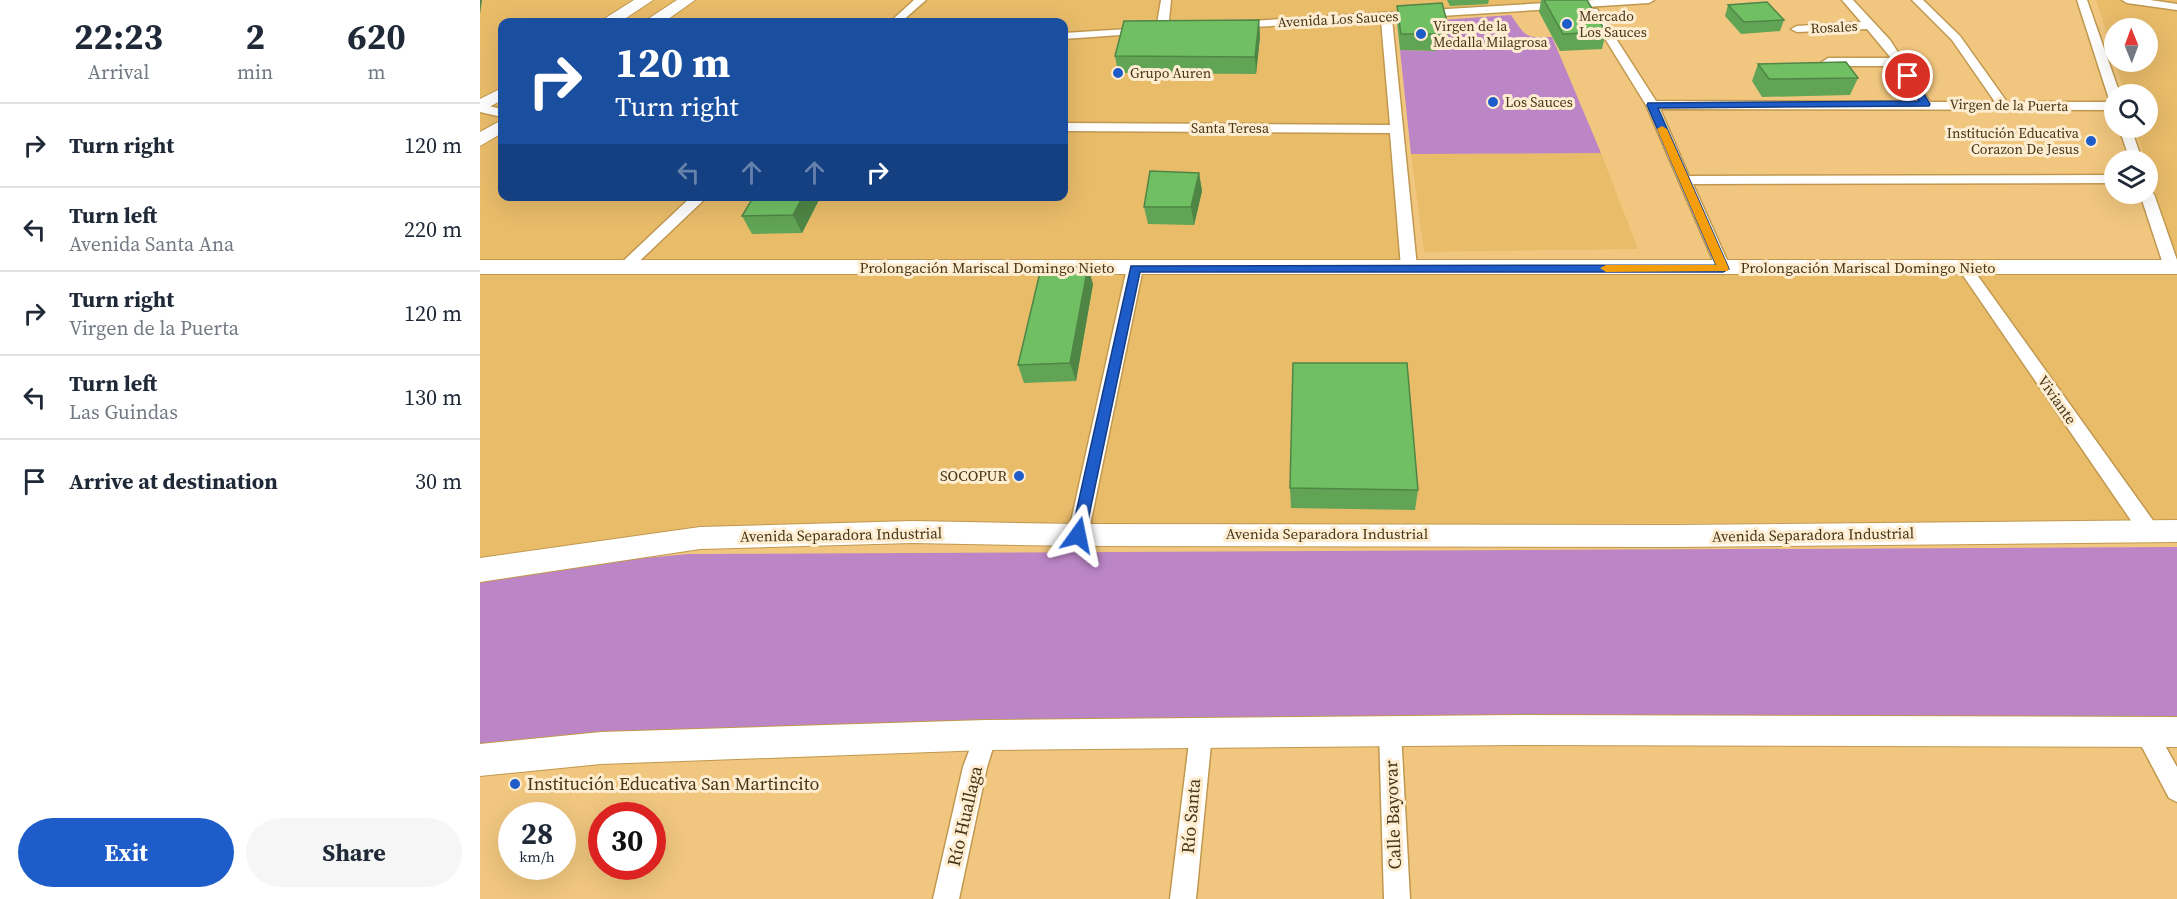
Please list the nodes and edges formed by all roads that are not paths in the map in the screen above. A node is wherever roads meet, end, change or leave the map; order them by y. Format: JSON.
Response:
{"nodes":[{"id":1,"x":645,"y":0,"type":"edge"},
{"id":2,"x":687,"y":0,"type":"edge"},
{"id":3,"x":921,"y":0,"type":"edge"},
{"id":4,"x":1166,"y":0,"type":"edge"},
{"id":5,"x":1649,"y":0,"type":"edge"},
{"id":6,"x":1847,"y":0,"type":"edge"},
{"id":7,"x":1917,"y":0,"type":"edge"},
{"id":8,"x":2082,"y":0,"type":"edge"},
{"id":9,"x":2127,"y":0,"type":"edge"},
{"id":10,"x":1587,"y":2,"type":"edge"},
{"id":11,"x":2177,"y":7,"type":"edge"},
{"id":12,"x":1386,"y":17,"type":"junction"},
{"id":13,"x":616,"y":18,"type":"edge"},
{"id":14,"x":660,"y":18,"type":"edge"},
{"id":15,"x":900,"y":18,"type":"edge"},
{"id":16,"x":1871,"y":25,"type":"junction"},
{"id":17,"x":1221,"y":26,"type":"edge"},
{"id":18,"x":1797,"y":29,"type":"dead end"},
{"id":19,"x":1068,"y":36,"type":"edge"},
{"id":20,"x":1828,"y":62,"type":"edge"},
{"id":21,"x":1899,"y":62,"type":"junction"},
{"id":22,"x":2110,"y":84,"type":"edge"},
{"id":23,"x":498,"y":96,"type":"edge"},
{"id":24,"x":1925,"y":104,"type":"junction"},
{"id":25,"x":1652,"y":105,"type":"junction"},
{"id":26,"x":2003,"y":105,"type":"junction"},
{"id":27,"x":2104,"y":106,"type":"edge"},
{"id":28,"x":480,"y":108,"type":"edge"},
{"id":29,"x":498,"y":112,"type":"edge"},
{"id":30,"x":498,"y":127,"type":"edge"},
{"id":31,"x":1068,"y":127,"type":"edge"},
{"id":32,"x":1396,"y":129,"type":"junction"},
{"id":33,"x":480,"y":140,"type":"edge"},
{"id":34,"x":2104,"y":179,"type":"edge"},
{"id":35,"x":1684,"y":180,"type":"junction"},
{"id":36,"x":696,"y":201,"type":"edge"},
{"id":37,"x":2151,"y":204,"type":"edge"},
{"id":38,"x":480,"y":267,"type":"edge"},
{"id":39,"x":1409,"y":267,"type":"junction"},
{"id":40,"x":2174,"y":267,"type":"edge"},
{"id":41,"x":624,"y":268,"type":"junction"},
{"id":42,"x":1135,"y":268,"type":"junction"},
{"id":43,"x":1965,"y":268,"type":"junction"},
{"id":44,"x":1723,"y":269,"type":"junction"},
{"id":45,"x":2177,"y":531,"type":"edge"},
{"id":46,"x":2150,"y":532,"type":"junction"},
{"id":47,"x":1078,"y":535,"type":"junction"},
{"id":48,"x":480,"y":570,"type":"edge"},
{"id":49,"x":1390,"y":731,"type":"junction"},
{"id":50,"x":2145,"y":732,"type":"junction"},
{"id":51,"x":2177,"y":732,"type":"edge"},
{"id":52,"x":1202,"y":734,"type":"junction"},
{"id":53,"x":986,"y":735,"type":"junction"},
{"id":54,"x":480,"y":760,"type":"edge"},
{"id":55,"x":2177,"y":790,"type":"edge"},
{"id":56,"x":946,"y":899,"type":"edge"},
{"id":57,"x":1183,"y":899,"type":"edge"},
{"id":58,"x":1397,"y":899,"type":"edge"}],
"edges":[{"from":1,"to":13,"type":"main road"},
{"from":2,"to":14,"type":"main road"},
{"from":3,"to":15,"type":"street"},
{"from":4,"to":19,"type":"street"},
{"from":5,"to":10,"type":"street","name":"Avenida Los Sauces"},
{"from":6,"to":16,"type":"street"},
{"from":7,"to":26,"type":"street"},
{"from":8,"to":22,"type":"street"},
{"from":9,"to":11,"type":"street"},
{"from":10,"to":12,"type":"street","name":"Avenida Los Sauces"},
{"from":10,"to":25,"type":"street"},
{"from":12,"to":17,"type":"street","name":"Avenida Los Sauces"},
{"from":12,"to":32,"type":"street"},
{"from":16,"to":18,"type":"street","name":"Rosales"},
{"from":16,"to":21,"type":"street"},
{"from":20,"to":21,"type":"street"},
{"from":21,"to":24,"type":"street"},
{"from":23,"to":28,"type":"main road"},
{"from":24,"to":25,"type":"street","name":"Virgen de la Puerta"},
{"from":24,"to":26,"type":"street","name":"Virgen de la Puerta"},
{"from":25,"to":35,"type":"street"},
{"from":26,"to":27,"type":"street","name":"Virgen de la Puerta"},
{"from":28,"to":29,"type":"street"},
{"from":30,"to":33,"type":"main road"},
{"from":31,"to":32,"type":"street","name":"Santa Teresa"},
{"from":32,"to":39,"type":"street"},
{"from":34,"to":35,"type":"street"},
{"from":35,"to":44,"type":"street"},
{"from":36,"to":41,"type":"street"},
{"from":37,"to":40,"type":"street"},
{"from":38,"to":41,"type":"main road","name":"Prolongación Mariscal Domingo Nieto"},
{"from":39,"to":42,"type":"main road","name":"Prolongación Mariscal Domingo Nieto"},
{"from":39,"to":44,"type":"main road","name":"Prolongación Mariscal Domingo Nieto"},
{"from":40,"to":43,"type":"main road","name":"Prolongación Mariscal Domingo Nieto"},
{"from":41,"to":42,"type":"main road","name":"Prolongación Mariscal Domingo Nieto"},
{"from":42,"to":47,"type":"street"},
{"from":43,"to":44,"type":"main road","name":"Prolongación Mariscal Domingo Nieto"},
{"from":43,"to":46,"type":"street","name":"Viviante"},
{"from":45,"to":46,"type":"main road","name":"Avenida Separadora Industrial"},
{"from":46,"to":47,"type":"main road","name":"Avenida Separadora Industrial"},
{"from":47,"to":48,"type":"main road","name":"Avenida Separadora Industrial"},
{"from":49,"to":50,"type":"main road"},
{"from":49,"to":52,"type":"main road"},
{"from":49,"to":58,"type":"street","name":"Calle Bayovar"},
{"from":50,"to":51,"type":"main road"},
{"from":50,"to":55,"type":"street"},
{"from":52,"to":53,"type":"main road"},
{"from":52,"to":57,"type":"street","name":"Río Santa"},
{"from":53,"to":54,"type":"main road"},
{"from":53,"to":56,"type":"street","name":"Río Huallaga"}]}
